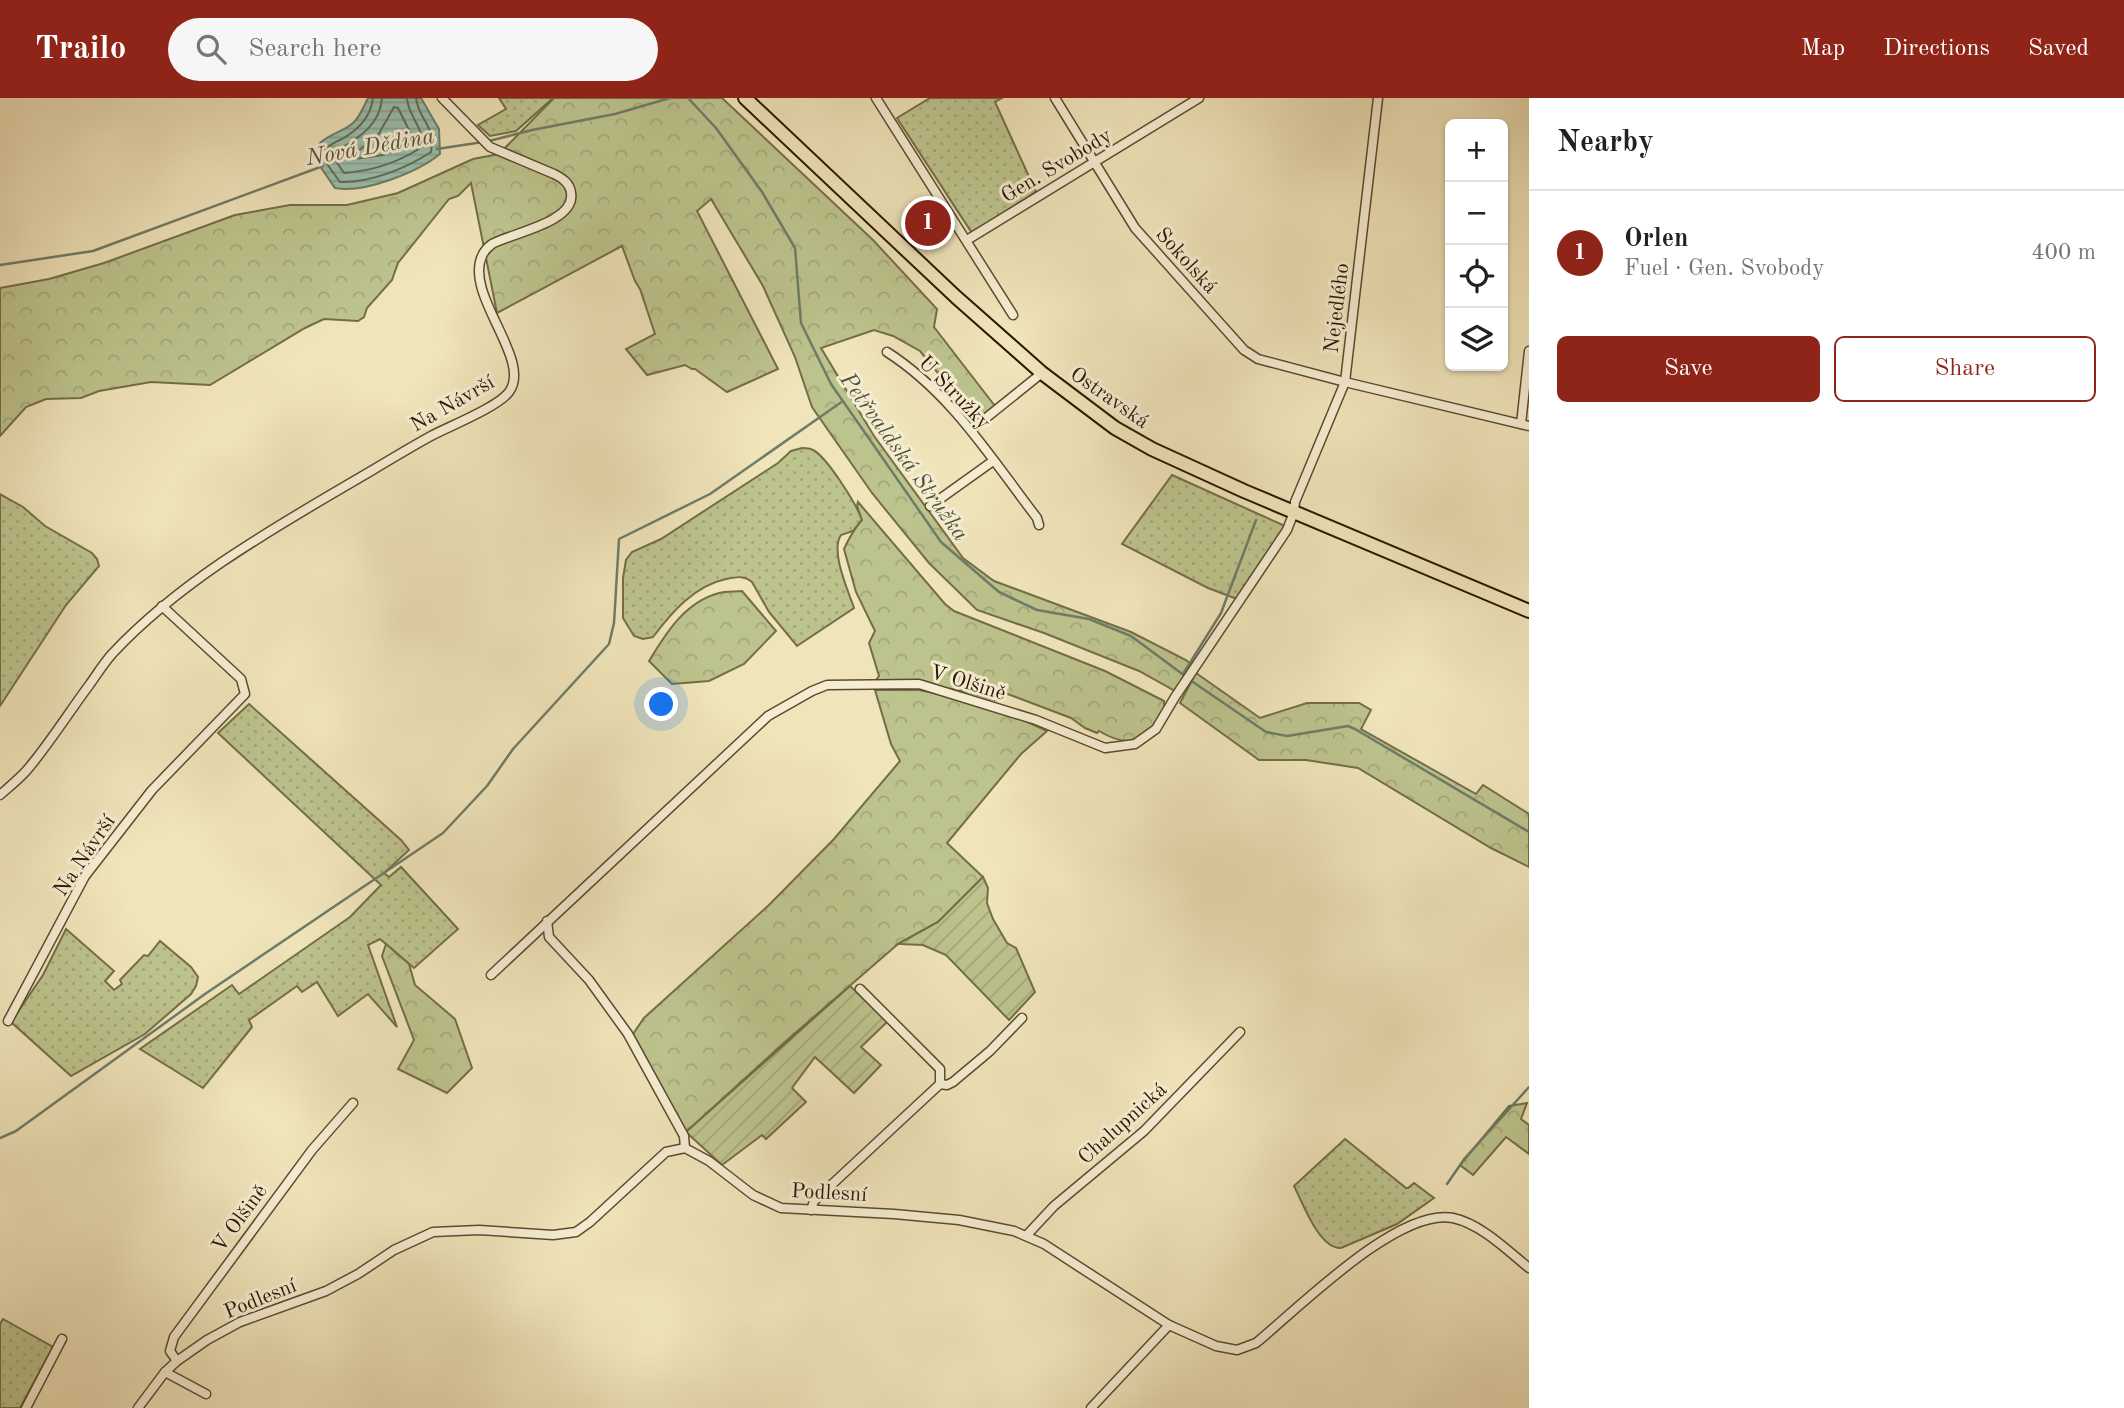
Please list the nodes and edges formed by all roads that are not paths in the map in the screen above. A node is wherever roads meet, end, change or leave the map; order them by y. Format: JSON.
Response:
{"nodes":[{"id":1,"x":442,"y":98,"type":"edge"},
{"id":2,"x":746,"y":98,"type":"edge"},
{"id":3,"x":876,"y":98,"type":"edge"},
{"id":4,"x":1055,"y":98,"type":"edge"},
{"id":5,"x":1199,"y":98,"type":"edge"},
{"id":6,"x":1378,"y":98,"type":"edge"},
{"id":7,"x":1095,"y":162,"type":"junction"},
{"id":8,"x":967,"y":240,"type":"junction"},
{"id":9,"x":1013,"y":315,"type":"dead end"},
{"id":10,"x":1529,"y":351,"type":"edge"},
{"id":11,"x":887,"y":352,"type":"dead end"},
{"id":12,"x":1042,"y":373,"type":"junction"},
{"id":13,"x":1345,"y":382,"type":"junction"},
{"id":14,"x":1525,"y":425,"type":"edge"},
{"id":15,"x":971,"y":430,"type":"junction"},
{"id":16,"x":993,"y":461,"type":"junction"},
{"id":17,"x":930,"y":506,"type":"dead end"},
{"id":18,"x":1294,"y":512,"type":"junction"},
{"id":19,"x":1039,"y":525,"type":"dead end"},
{"id":20,"x":162,"y":606,"type":"junction"},
{"id":21,"x":1529,"y":611,"type":"edge"},
{"id":22,"x":0,"y":795,"type":"edge"},
{"id":23,"x":547,"y":921,"type":"junction"},
{"id":24,"x":491,"y":975,"type":"dead end"},
{"id":25,"x":860,"y":989,"type":"dead end"},
{"id":26,"x":1022,"y":1018,"type":"dead end"},
{"id":27,"x":8,"y":1021,"type":"dead end"},
{"id":28,"x":1240,"y":1032,"type":"dead end"},
{"id":29,"x":940,"y":1084,"type":"junction"},
{"id":30,"x":353,"y":1103,"type":"dead end"},
{"id":31,"x":685,"y":1148,"type":"junction"},
{"id":32,"x":811,"y":1210,"type":"junction"},
{"id":33,"x":1026,"y":1236,"type":"junction"},
{"id":34,"x":1529,"y":1268,"type":"edge"},
{"id":35,"x":1169,"y":1325,"type":"junction"},
{"id":36,"x":62,"y":1339,"type":"dead end"},
{"id":37,"x":177,"y":1361,"type":"junction"},
{"id":38,"x":165,"y":1372,"type":"junction"},
{"id":39,"x":206,"y":1394,"type":"dead end"},
{"id":40,"x":26,"y":1408,"type":"edge"},
{"id":41,"x":138,"y":1408,"type":"edge"},
{"id":42,"x":1091,"y":1408,"type":"edge"}],
"edges":[{"from":1,"to":20,"type":"street","name":"Na Návrší"},
{"from":2,"to":12,"type":"main road","name":"Ostravská"},
{"from":3,"to":8,"type":"street"},
{"from":4,"to":7,"type":"street","name":"Sokolská"},
{"from":5,"to":7,"type":"street","name":"Gen. Svobody"},
{"from":6,"to":13,"type":"street","name":"Nejedlého"},
{"from":7,"to":8,"type":"street","name":"Gen. Svobody"},
{"from":7,"to":13,"type":"street","name":"Sokolská"},
{"from":8,"to":9,"type":"street"},
{"from":10,"to":14,"type":"street"},
{"from":11,"to":15,"type":"street","name":"U Stružky"},
{"from":12,"to":15,"type":"street"},
{"from":12,"to":18,"type":"main road","name":"Ostravská"},
{"from":13,"to":14,"type":"street","name":"Sokolská"},
{"from":13,"to":18,"type":"street","name":"Nejedlého"},
{"from":15,"to":16,"type":"street","name":"U Stružky"},
{"from":16,"to":17,"type":"street","name":"U Stružky"},
{"from":16,"to":19,"type":"street","name":"U Stružky"},
{"from":18,"to":21,"type":"main road","name":"Ostravská"},
{"from":18,"to":23,"type":"street","name":"V Olšině"},
{"from":20,"to":22,"type":"street","name":"Na Návrší"},
{"from":20,"to":27,"type":"street","name":"Na Návrší"},
{"from":23,"to":24,"type":"street","name":"V Olšině"},
{"from":23,"to":31,"type":"street"},
{"from":25,"to":29,"type":"street"},
{"from":26,"to":29,"type":"street"},
{"from":28,"to":33,"type":"street","name":"Chalupnická"},
{"from":29,"to":32,"type":"street"},
{"from":30,"to":37,"type":"street","name":"V Olšině"},
{"from":31,"to":32,"type":"street","name":"Podlesní"},
{"from":31,"to":37,"type":"street","name":"Podlesní"},
{"from":32,"to":33,"type":"street","name":"Podlesní"},
{"from":33,"to":35,"type":"street","name":"Podlesní"},
{"from":34,"to":35,"type":"street","name":"Podlesní"},
{"from":35,"to":42,"type":"street"},
{"from":36,"to":40,"type":"street"},
{"from":37,"to":38,"type":"street","name":"Podlesní"},
{"from":38,"to":39,"type":"street"},
{"from":38,"to":41,"type":"street","name":"Podlesní"}]}
